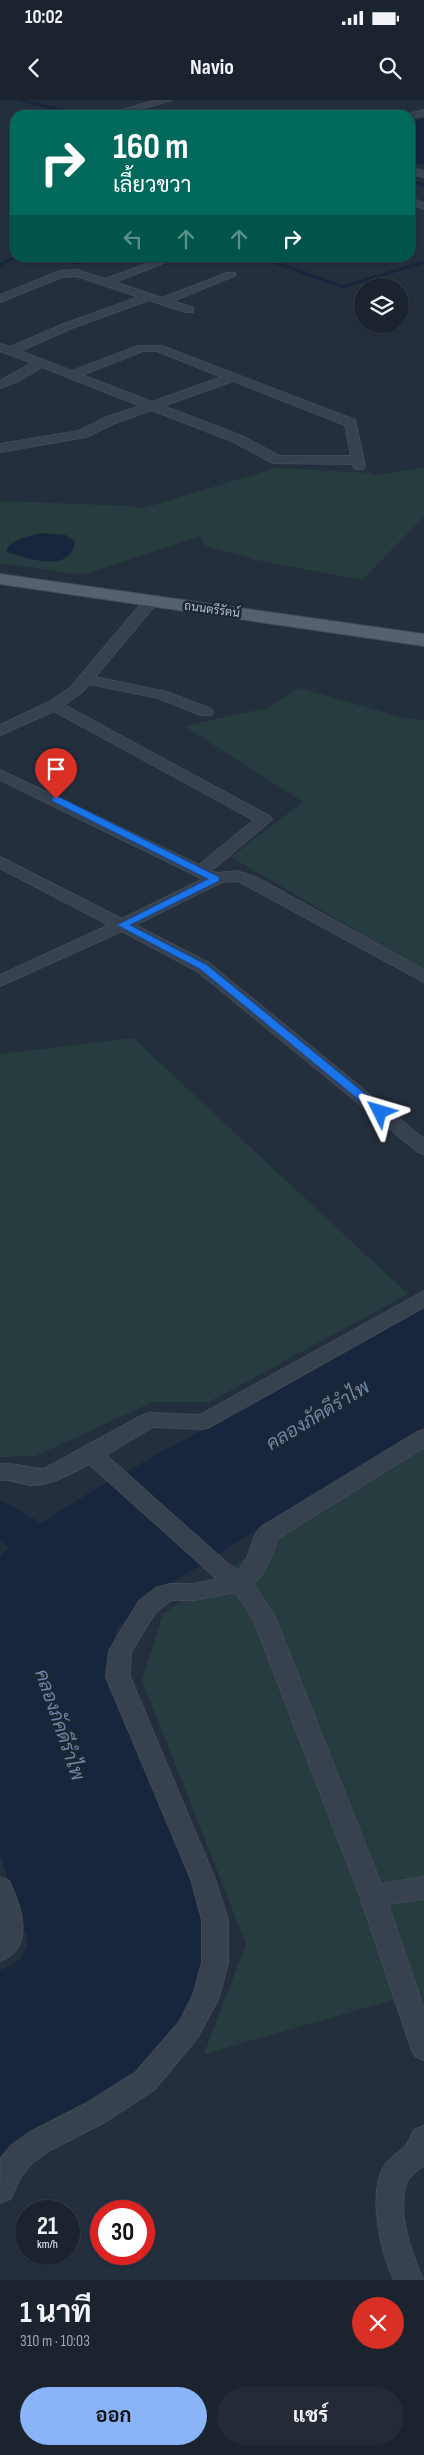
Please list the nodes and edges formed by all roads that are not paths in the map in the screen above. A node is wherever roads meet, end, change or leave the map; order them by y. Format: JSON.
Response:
{"nodes":[{"id":1,"x":168,"y":100,"type":"edge"},
{"id":2,"x":129,"y":110,"type":"edge"},
{"id":3,"x":160,"y":262,"type":"edge"},
{"id":4,"x":230,"y":275,"type":"dead end"},
{"id":5,"x":106,"y":282,"type":"junction"},
{"id":6,"x":149,"y":297,"type":"junction"},
{"id":7,"x":0,"y":299,"type":"edge"},
{"id":8,"x":164,"y":302,"type":"junction"},
{"id":9,"x":189,"y":310,"type":"dead end"},
{"id":10,"x":5,"y":349,"type":"edge"},
{"id":11,"x":40,"y":363,"type":"junction"},
{"id":12,"x":72,"y":375,"type":"junction"},
{"id":13,"x":233,"y":377,"type":"junction"},
{"id":14,"x":0,"y":385,"type":"edge"},
{"id":15,"x":152,"y":406,"type":"junction"},
{"id":16,"x":0,"y":448,"type":"edge"},
{"id":17,"x":359,"y":463,"type":"joint"},
{"id":18,"x":0,"y":580,"type":"edge"},
{"id":19,"x":151,"y":601,"type":"junction"},
{"id":20,"x":424,"y":640,"type":"edge"},
{"id":21,"x":86,"y":678,"type":"junction"},
{"id":22,"x":54,"y":705,"type":"junction"},
{"id":23,"x":206,"y":712,"type":"dead end"},
{"id":24,"x":0,"y":731,"type":"edge"},
{"id":25,"x":0,"y":774,"type":"edge"},
{"id":26,"x":0,"y":862,"type":"edge"},
{"id":27,"x":208,"y":875,"type":"junction"},
{"id":28,"x":122,"y":925,"type":"junction"},
{"id":29,"x":424,"y":977,"type":"edge"},
{"id":30,"x":0,"y":980,"type":"edge"},
{"id":31,"x":424,"y":1148,"type":"edge"},
{"id":32,"x":424,"y":1298,"type":"edge"},
{"id":33,"x":424,"y":1437,"type":"edge"},
{"id":34,"x":99,"y":1460,"type":"junction"},
{"id":35,"x":0,"y":1472,"type":"edge"},
{"id":36,"x":240,"y":1583,"type":"junction"},
{"id":37,"x":0,"y":1888,"type":"edge"},
{"id":38,"x":424,"y":1888,"type":"edge"},
{"id":39,"x":373,"y":1896,"type":"junction"},
{"id":40,"x":0,"y":1950,"type":"edge"},
{"id":41,"x":424,"y":2048,"type":"edge"},
{"id":42,"x":424,"y":2139,"type":"edge"},
{"id":43,"x":0,"y":2190,"type":"edge"},
{"id":44,"x":409,"y":2280,"type":"edge"}],
"edges":[{"from":1,"to":2,"type":"street"},
{"from":3,"to":5,"type":"street"},
{"from":4,"to":8,"type":"street"},
{"from":5,"to":6,"type":"street"},
{"from":5,"to":7,"type":"street"},
{"from":6,"to":8,"type":"street"},
{"from":6,"to":10,"type":"street"},
{"from":8,"to":9,"type":"street"},
{"from":10,"to":11,"type":"street"},
{"from":11,"to":12,"type":"street"},
{"from":11,"to":14,"type":"street"},
{"from":12,"to":13,"type":"street"},
{"from":12,"to":15,"type":"street"},
{"from":13,"to":15,"type":"street"},
{"from":13,"to":17,"type":"street"},
{"from":15,"to":16,"type":"street"},
{"from":15,"to":17,"type":"street"},
{"from":18,"to":19,"type":"main road","name":"ถนนตรีรัตน์"},
{"from":19,"to":20,"type":"main road","name":"ถนนตรีรัตน์"},
{"from":19,"to":21,"type":"street"},
{"from":21,"to":22,"type":"street"},
{"from":21,"to":23,"type":"street"},
{"from":22,"to":24,"type":"street"},
{"from":22,"to":27,"type":"street"},
{"from":25,"to":27,"type":"street"},
{"from":26,"to":28,"type":"street"},
{"from":27,"to":28,"type":"street"},
{"from":27,"to":29,"type":"street"},
{"from":28,"to":30,"type":"street"},
{"from":28,"to":31,"type":"street"},
{"from":32,"to":34,"type":"street"},
{"from":33,"to":36,"type":"street"},
{"from":34,"to":35,"type":"street"},
{"from":34,"to":36,"type":"street"},
{"from":36,"to":39,"type":"street"},
{"from":36,"to":43,"type":"street"},
{"from":37,"to":40,"type":"street"},
{"from":38,"to":39,"type":"street"},
{"from":39,"to":41,"type":"street"},
{"from":42,"to":44,"type":"street"}]}
